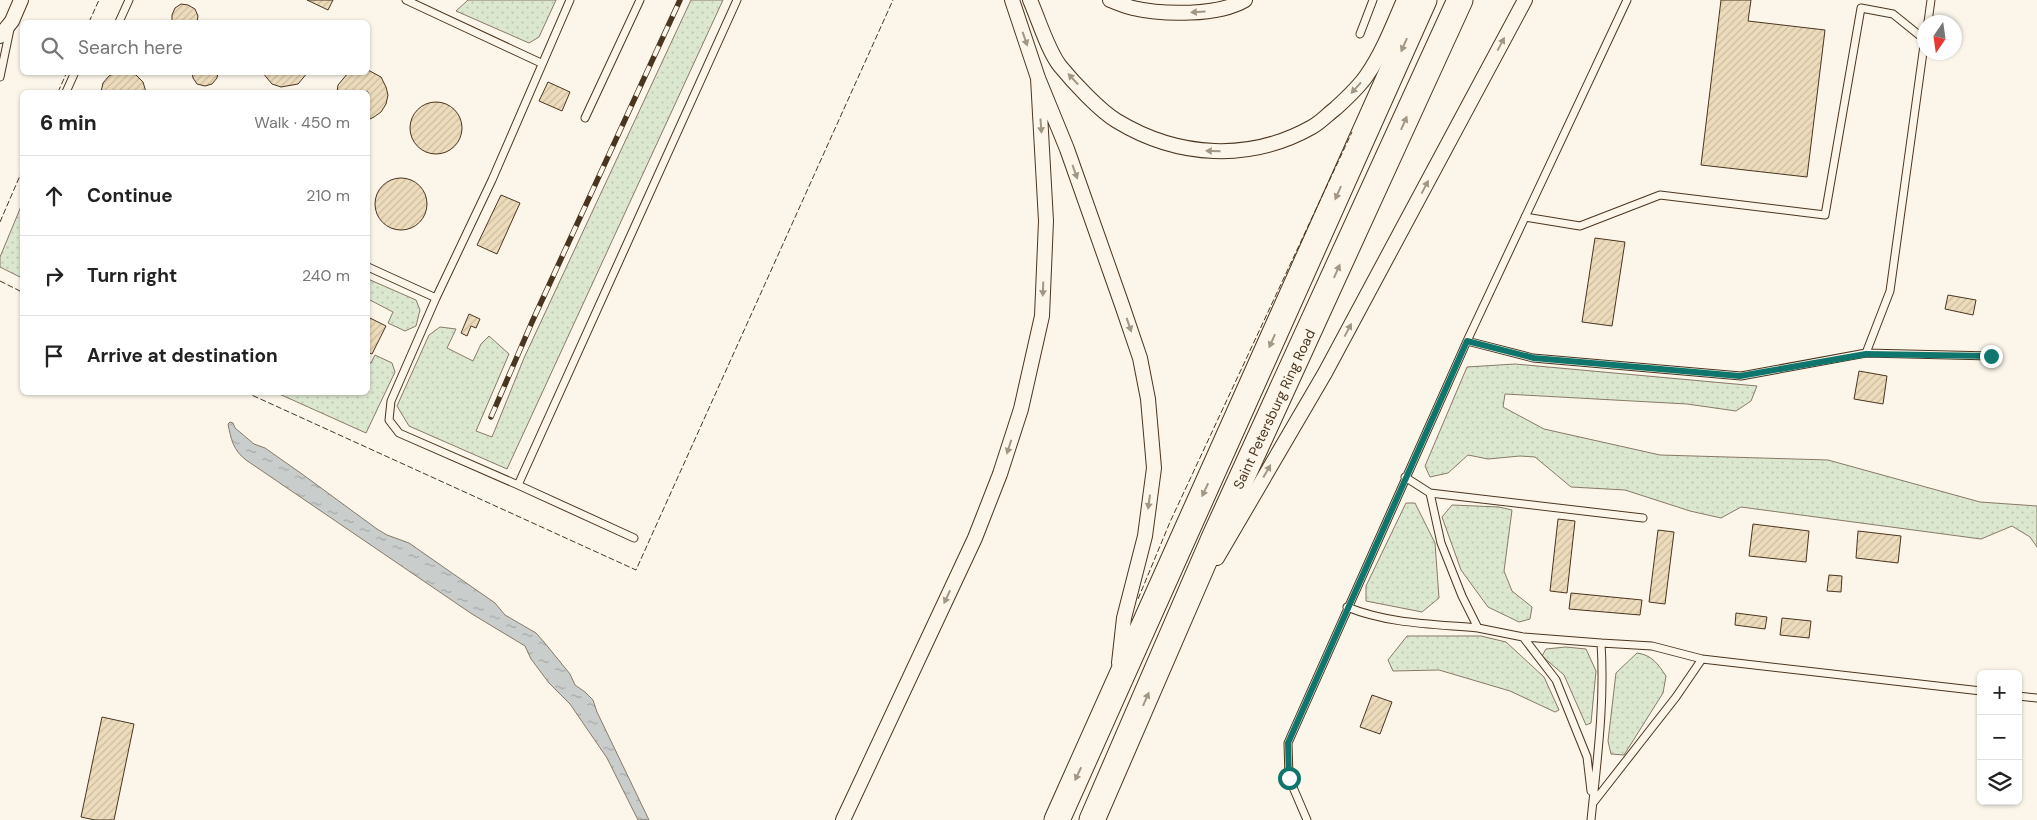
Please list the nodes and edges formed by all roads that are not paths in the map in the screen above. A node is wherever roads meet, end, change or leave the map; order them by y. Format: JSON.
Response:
{"nodes":[{"id":1,"x":21,"y":0,"type":"edge"},
{"id":2,"x":129,"y":0,"type":"edge"},
{"id":3,"x":570,"y":0,"type":"edge"},
{"id":4,"x":640,"y":0,"type":"edge"},
{"id":5,"x":737,"y":0,"type":"edge"},
{"id":6,"x":1012,"y":0,"type":"edge"},
{"id":7,"x":1030,"y":0,"type":"edge"},
{"id":8,"x":1110,"y":0,"type":"edge"},
{"id":9,"x":1245,"y":0,"type":"edge"},
{"id":10,"x":1373,"y":0,"type":"edge"},
{"id":11,"x":1404,"y":0,"type":"edge"},
{"id":12,"x":1424,"y":0,"type":"edge"},
{"id":13,"x":1460,"y":0,"type":"edge"},
{"id":14,"x":1524,"y":0,"type":"edge"},
{"id":15,"x":1627,"y":0,"type":"edge"},
{"id":16,"x":1930,"y":0,"type":"edge"},
{"id":17,"x":411,"y":1,"type":"edge"},
{"id":18,"x":1929,"y":15,"type":"edge"},
{"id":19,"x":12,"y":20,"type":"junction"},
{"id":20,"x":120,"y":20,"type":"edge"},
{"id":21,"x":1360,"y":34,"type":"dead end"},
{"id":22,"x":1917,"y":34,"type":"edge"},
{"id":23,"x":0,"y":36,"type":"edge"},
{"id":24,"x":1922,"y":60,"type":"edge"},
{"id":25,"x":541,"y":62,"type":"junction"},
{"id":26,"x":1,"y":74,"type":"edge"},
{"id":27,"x":74,"y":75,"type":"edge"},
{"id":28,"x":1038,"y":78,"type":"junction"},
{"id":29,"x":67,"y":90,"type":"edge"},
{"id":30,"x":585,"y":118,"type":"dead end"},
{"id":31,"x":1525,"y":217,"type":"junction"},
{"id":32,"x":370,"y":268,"type":"edge"},
{"id":33,"x":436,"y":298,"type":"junction"},
{"id":34,"x":1467,"y":341,"type":"junction"},
{"id":35,"x":1866,"y":354,"type":"junction"},
{"id":36,"x":1991,"y":356,"type":"dead end"},
{"id":37,"x":1405,"y":477,"type":"junction"},
{"id":38,"x":518,"y":485,"type":"junction"},
{"id":39,"x":1430,"y":493,"type":"junction"},
{"id":40,"x":1643,"y":518,"type":"dead end"},
{"id":41,"x":634,"y":538,"type":"dead end"},
{"id":42,"x":1347,"y":607,"type":"junction"},
{"id":43,"x":1181,"y":619,"type":"junction"},
{"id":44,"x":1478,"y":628,"type":"junction"},
{"id":45,"x":1523,"y":638,"type":"junction"},
{"id":46,"x":1601,"y":643,"type":"junction"},
{"id":47,"x":1702,"y":660,"type":"junction"},
{"id":48,"x":1116,"y":691,"type":"junction"},
{"id":49,"x":1977,"y":691,"type":"edge"},
{"id":50,"x":2022,"y":696,"type":"edge"},
{"id":51,"x":2037,"y":698,"type":"edge"},
{"id":52,"x":1126,"y":744,"type":"junction"},
{"id":53,"x":1592,"y":804,"type":"junction"},
{"id":54,"x":843,"y":820,"type":"edge"},
{"id":55,"x":1057,"y":820,"type":"edge"},
{"id":56,"x":1092,"y":820,"type":"edge"},
{"id":57,"x":1104,"y":820,"type":"edge"},
{"id":58,"x":1307,"y":820,"type":"edge"},
{"id":59,"x":1590,"y":820,"type":"edge"}],
"edges":[{"from":1,"to":19,"type":"street"},
{"from":2,"to":20,"type":"lane"},
{"from":3,"to":25,"type":"lane"},
{"from":4,"to":30,"type":"lane"},
{"from":5,"to":38,"type":"lane"},
{"from":6,"to":28,"type":"street","one_way":true},
{"from":11,"to":7,"type":"street","one_way":true},
{"from":9,"to":8,"type":"street","one_way":true},
{"from":10,"to":21,"type":"lane"},
{"from":12,"to":48,"type":"highway","name":"Saint Petersburg Ring Road","one_way":true},
{"from":43,"to":13,"type":"highway","name":"Saint Petersburg Ring Road","one_way":true},
{"from":43,"to":14,"type":"street","one_way":true},
{"from":15,"to":31,"type":"lane"},
{"from":16,"to":18,"type":"lane"},
{"from":17,"to":25,"type":"lane"},
{"from":19,"to":23,"type":"street"},
{"from":19,"to":26,"type":"lane"},
{"from":22,"to":31,"type":"lane"},
{"from":24,"to":35,"type":"lane"},
{"from":25,"to":33,"type":"lane"},
{"from":27,"to":29,"type":"lane"},
{"from":28,"to":48,"type":"street","one_way":true},
{"from":28,"to":54,"type":"street","one_way":true},
{"from":31,"to":34,"type":"lane"},
{"from":32,"to":33,"type":"lane"},
{"from":33,"to":38,"type":"lane"},
{"from":34,"to":35,"type":"lane"},
{"from":34,"to":37,"type":"lane"},
{"from":35,"to":36,"type":"lane"},
{"from":37,"to":39,"type":"lane"},
{"from":37,"to":42,"type":"lane"},
{"from":38,"to":41,"type":"lane"},
{"from":39,"to":40,"type":"lane"},
{"from":39,"to":44,"type":"lane"},
{"from":42,"to":44,"type":"lane"},
{"from":42,"to":58,"type":"lane"},
{"from":52,"to":43,"type":"highway","name":"Saint Petersburg Ring Road","one_way":true},
{"from":44,"to":45,"type":"lane"},
{"from":45,"to":46,"type":"lane"},
{"from":45,"to":53,"type":"lane"},
{"from":46,"to":47,"type":"lane"},
{"from":46,"to":53,"type":"lane"},
{"from":47,"to":49,"type":"lane"},
{"from":47,"to":53,"type":"lane"},
{"from":48,"to":55,"type":"highway","name":"Saint Petersburg Ring Road","one_way":true},
{"from":50,"to":51,"type":"lane"},
{"from":52,"to":56,"type":"highway","name":"Saint Petersburg Ring Road"},
{"from":52,"to":57,"type":"street"},
{"from":53,"to":59,"type":"lane"}]}
